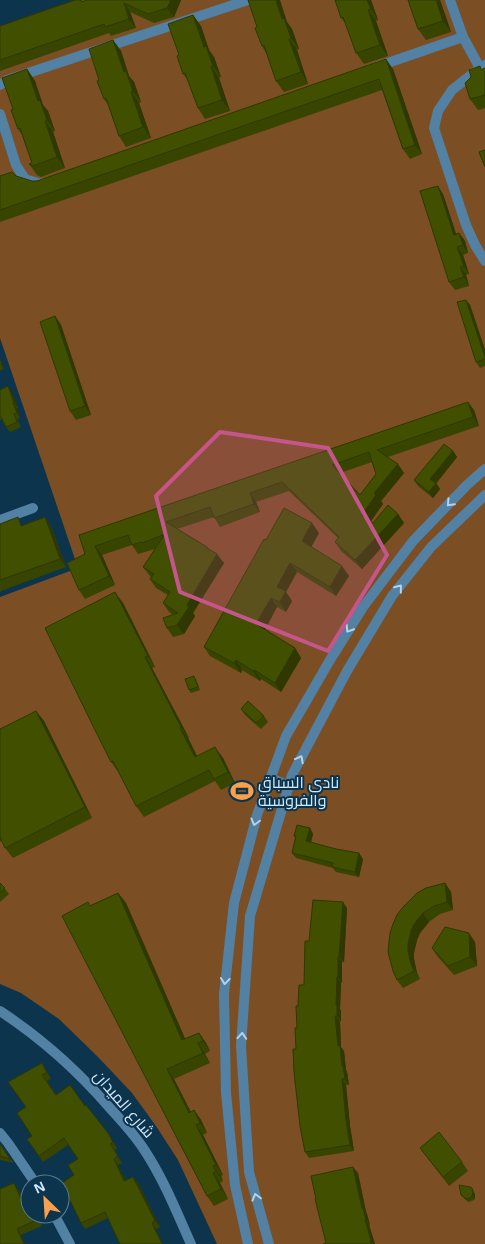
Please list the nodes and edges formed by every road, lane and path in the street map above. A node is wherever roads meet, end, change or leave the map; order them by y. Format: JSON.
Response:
{"nodes":[{"id":1,"x":248,"y":0,"type":"edge"},
{"id":2,"x":450,"y":0,"type":"edge"},
{"id":3,"x":463,"y":37,"type":"junction"},
{"id":4,"x":482,"y":66,"type":"edge"},
{"id":5,"x":369,"y":70,"type":"edge"},
{"id":6,"x":0,"y":85,"type":"edge"},
{"id":7,"x":0,"y":114,"type":"edge"},
{"id":8,"x":51,"y":180,"type":"edge"},
{"id":9,"x":485,"y":261,"type":"edge"},
{"id":10,"x":485,"y":469,"type":"edge"},
{"id":11,"x":485,"y":495,"type":"edge"},
{"id":12,"x":33,"y":508,"type":"dead end"},
{"id":13,"x":0,"y":520,"type":"edge"},
{"id":14,"x":271,"y":778,"type":"junction"},
{"id":15,"x":289,"y":786,"type":"junction"},
{"id":16,"x":0,"y":1011,"type":"edge"},
{"id":17,"x":225,"y":1075,"type":"junction"},
{"id":18,"x":243,"y":1076,"type":"junction"},
{"id":19,"x":0,"y":1133,"type":"edge"},
{"id":20,"x":230,"y":1133,"type":"junction"},
{"id":21,"x":247,"y":1133,"type":"junction"},
{"id":22,"x":29,"y":1174,"type":"edge"},
{"id":23,"x":59,"y":1224,"type":"edge"},
{"id":24,"x":70,"y":1244,"type":"edge"},
{"id":25,"x":191,"y":1244,"type":"edge"},
{"id":26,"x":248,"y":1244,"type":"edge"},
{"id":27,"x":269,"y":1244,"type":"edge"}],
"edges":[{"from":1,"to":6,"type":"street"},
{"from":2,"to":3,"type":"street"},
{"from":3,"to":4,"type":"street"},
{"from":3,"to":5,"type":"street"},
{"from":4,"to":9,"type":"street"},
{"from":7,"to":8,"type":"street"},
{"from":10,"to":14,"type":"street","one_way":true},
{"from":15,"to":11,"type":"street","one_way":true},
{"from":12,"to":13,"type":"street"},
{"from":14,"to":15,"type":"street"},
{"from":14,"to":17,"type":"street","one_way":true},
{"from":18,"to":15,"type":"street","one_way":true},
{"from":16,"to":25,"type":"street","name":"شارع الميدان"},
{"from":17,"to":18,"type":"street"},
{"from":17,"to":20,"type":"street"},
{"from":18,"to":21,"type":"street"},
{"from":19,"to":22,"type":"street"},
{"from":20,"to":21,"type":"street"},
{"from":20,"to":26,"type":"street"},
{"from":27,"to":21,"type":"street","one_way":true},
{"from":23,"to":24,"type":"street"}]}
